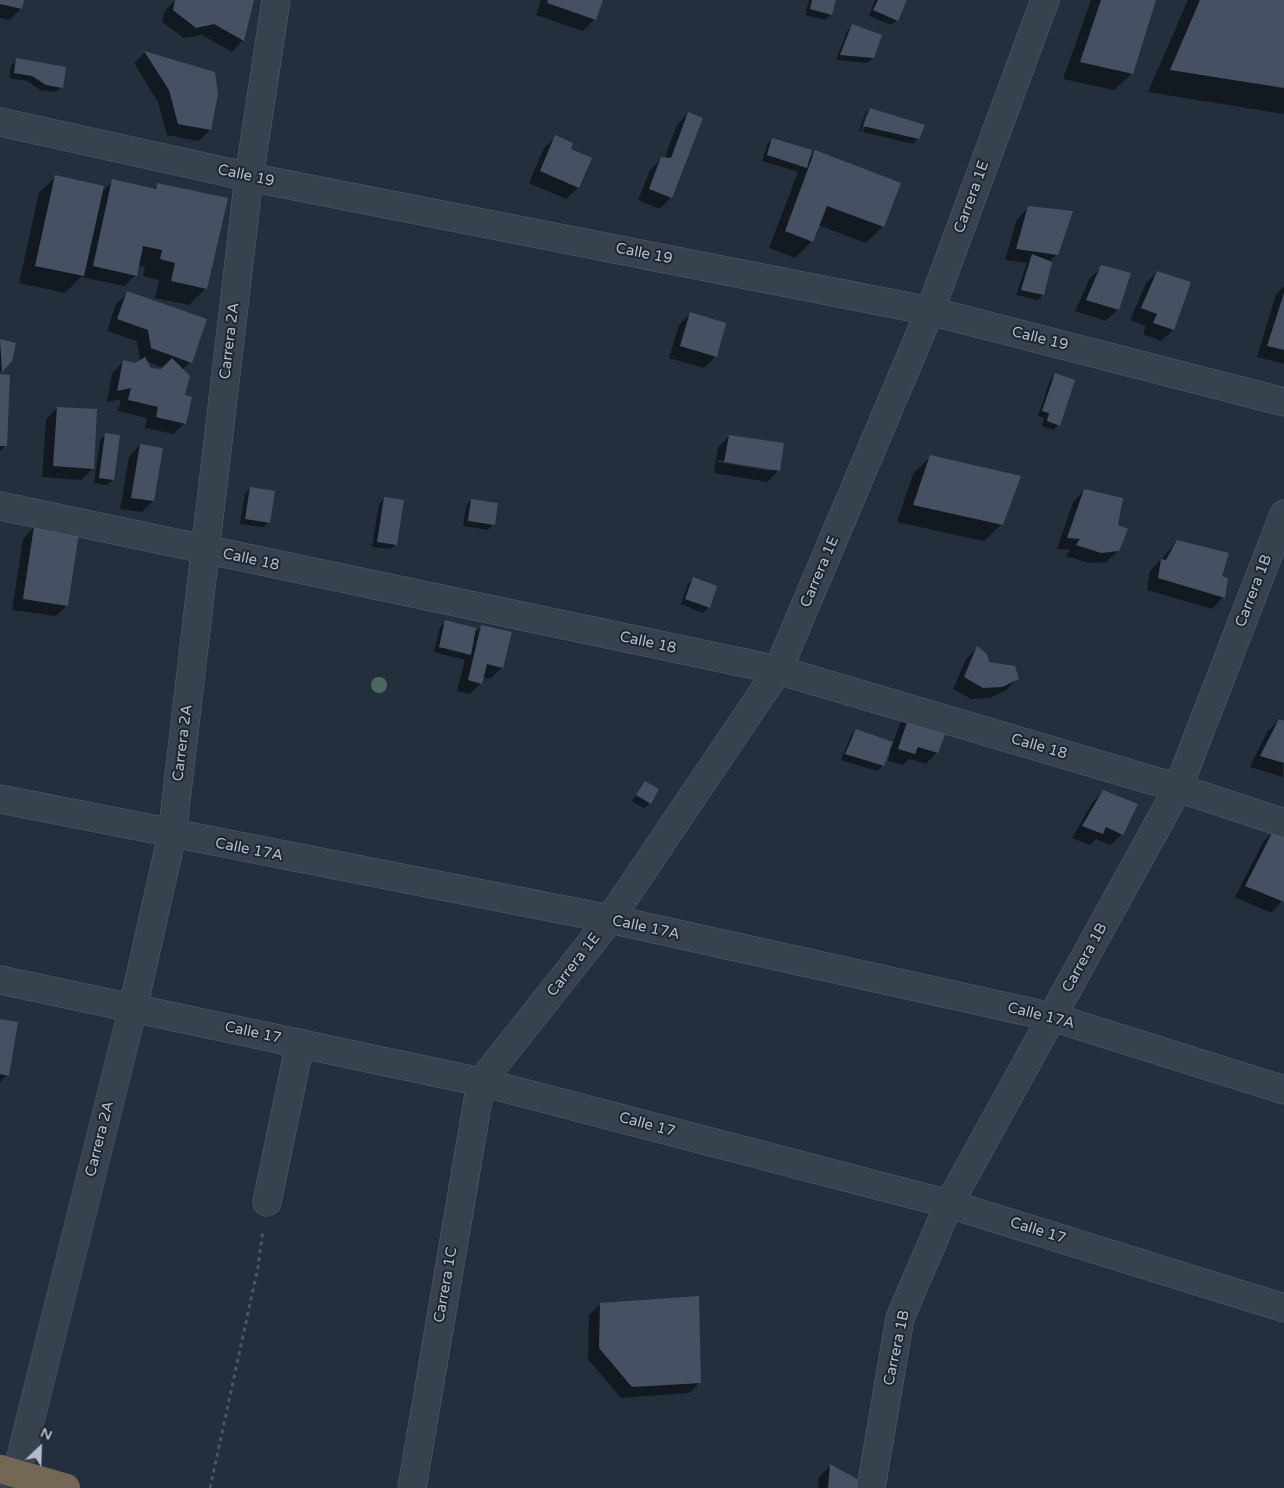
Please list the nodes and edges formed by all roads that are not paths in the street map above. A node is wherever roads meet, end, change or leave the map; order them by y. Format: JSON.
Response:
{"nodes":[{"id":1,"x":276,"y":0,"type":"edge"},
{"id":2,"x":1045,"y":0,"type":"edge"},
{"id":3,"x":0,"y":122,"type":"edge"},
{"id":4,"x":249,"y":177,"type":"junction"},
{"id":5,"x":930,"y":311,"type":"junction"},
{"id":6,"x":1284,"y":402,"type":"edge"},
{"id":7,"x":0,"y":506,"type":"edge"},
{"id":8,"x":1284,"y":514,"type":"edge"},
{"id":9,"x":205,"y":550,"type":"junction"},
{"id":10,"x":778,"y":670,"type":"junction"},
{"id":11,"x":1178,"y":788,"type":"junction"},
{"id":12,"x":0,"y":800,"type":"edge"},
{"id":13,"x":1284,"y":823,"type":"edge"},
{"id":14,"x":172,"y":835,"type":"junction"},
{"id":15,"x":610,"y":919,"type":"junction"},
{"id":16,"x":0,"y":980,"type":"edge"},
{"id":17,"x":133,"y":1008,"type":"junction"},
{"id":18,"x":1052,"y":1017,"type":"junction"},
{"id":19,"x":300,"y":1042,"type":"junction"},
{"id":20,"x":481,"y":1082,"type":"junction"},
{"id":21,"x":1284,"y":1090,"type":"edge"},
{"id":22,"x":268,"y":1202,"type":"road end"},
{"id":23,"x":949,"y":1204,"type":"junction"},
{"id":24,"x":1284,"y":1308,"type":"edge"},
{"id":25,"x":9,"y":1477,"type":"edge"},
{"id":26,"x":66,"y":1488,"type":"edge"},
{"id":27,"x":412,"y":1488,"type":"edge"},
{"id":28,"x":871,"y":1488,"type":"edge"}],
"edges":[{"from":1,"to":4,"type":"street","name":"Carrera 2A"},
{"from":2,"to":5,"type":"street","name":"Carrera 1E"},
{"from":3,"to":4,"type":"street","name":"Calle 19"},
{"from":4,"to":5,"type":"street","name":"Calle 19"},
{"from":4,"to":9,"type":"street","name":"Carrera 2A"},
{"from":5,"to":6,"type":"street","name":"Calle 19"},
{"from":5,"to":10,"type":"street","name":"Carrera 1E"},
{"from":7,"to":9,"type":"street","name":"Calle 18"},
{"from":8,"to":11,"type":"street","name":"Carrera 1B"},
{"from":9,"to":10,"type":"street","name":"Calle 18"},
{"from":9,"to":14,"type":"street","name":"Carrera 2A"},
{"from":10,"to":11,"type":"street","name":"Calle 18"},
{"from":10,"to":15,"type":"street","name":"Carrera 1E"},
{"from":11,"to":13,"type":"street","name":"Calle 18"},
{"from":11,"to":18,"type":"street","name":"Carrera 1B"},
{"from":12,"to":14,"type":"street","name":"Calle 17A"},
{"from":14,"to":15,"type":"street","name":"Calle 17A"},
{"from":14,"to":17,"type":"street","name":"Carrera 2A"},
{"from":15,"to":18,"type":"street","name":"Calle 17A"},
{"from":15,"to":20,"type":"street","name":"Carrera 1E"},
{"from":16,"to":17,"type":"street","name":"Calle 17"},
{"from":17,"to":19,"type":"street","name":"Calle 17"},
{"from":17,"to":25,"type":"street","name":"Carrera 2A"},
{"from":18,"to":21,"type":"street","name":"Calle 17A"},
{"from":18,"to":23,"type":"street","name":"Carrera 1B"},
{"from":19,"to":20,"type":"street","name":"Calle 17"},
{"from":19,"to":22,"type":"street"},
{"from":20,"to":23,"type":"street","name":"Calle 17"},
{"from":20,"to":27,"type":"street","name":"Carrera 1C"},
{"from":23,"to":24,"type":"street","name":"Calle 17"},
{"from":23,"to":28,"type":"street","name":"Carrera 1B"},
{"from":25,"to":26,"type":"highway"}]}
